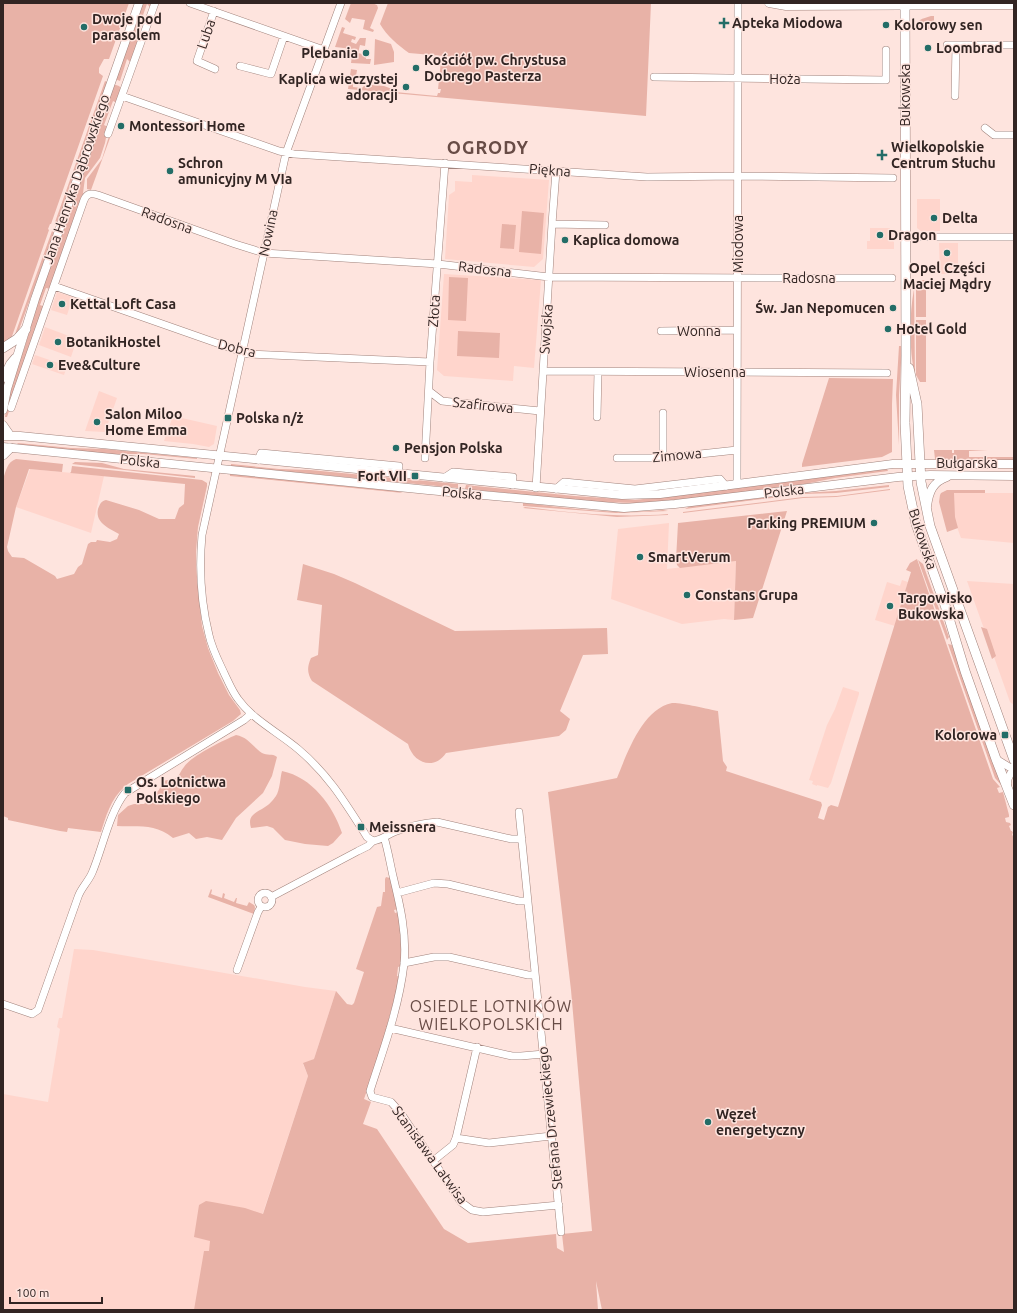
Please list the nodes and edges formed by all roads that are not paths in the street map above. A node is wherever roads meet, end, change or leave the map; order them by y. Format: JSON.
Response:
{"nodes":[{"id":1,"x":138,"y":3,"type":"edge"},
{"id":2,"x":155,"y":3,"type":"edge"},
{"id":3,"x":190,"y":3,"type":"edge"},
{"id":4,"x":341,"y":3,"type":"edge"},
{"id":5,"x":738,"y":3,"type":"edge"},
{"id":6,"x":769,"y":3,"type":"edge"},
{"id":7,"x":905,"y":4,"type":"edge"},
{"id":8,"x":1014,"y":5,"type":"edge"},
{"id":9,"x":214,"y":12,"type":"junction"},
{"id":10,"x":284,"y":36,"type":"junction"},
{"id":11,"x":947,"y":44,"type":"dead end"},
{"id":12,"x":956,"y":45,"type":"junction"},
{"id":13,"x":1014,"y":45,"type":"edge"},
{"id":14,"x":324,"y":50,"type":"junction"},
{"id":15,"x":886,"y":50,"type":"dead end"},
{"id":16,"x":240,"y":66,"type":"dead end"},
{"id":17,"x":215,"y":69,"type":"dead end"},
{"id":18,"x":654,"y":77,"type":"dead end"},
{"id":19,"x":738,"y":79,"type":"junction"},
{"id":20,"x":122,"y":96,"type":"junction"},
{"id":21,"x":955,"y":96,"type":"dead end"},
{"id":22,"x":985,"y":128,"type":"dead end"},
{"id":23,"x":108,"y":134,"type":"dead end"},
{"id":24,"x":1014,"y":135,"type":"edge"},
{"id":25,"x":286,"y":153,"type":"junction"},
{"id":26,"x":445,"y":163,"type":"junction"},
{"id":27,"x":556,"y":171,"type":"junction"},
{"id":28,"x":738,"y":176,"type":"junction"},
{"id":29,"x":893,"y":178,"type":"dead end"},
{"id":30,"x":89,"y":194,"type":"joint"},
{"id":31,"x":552,"y":224,"type":"junction"},
{"id":32,"x":605,"y":225,"type":"dead end"},
{"id":33,"x":906,"y":237,"type":"junction"},
{"id":34,"x":1014,"y":237,"type":"edge"},
{"id":35,"x":264,"y":253,"type":"junction"},
{"id":36,"x":438,"y":264,"type":"junction"},
{"id":37,"x":549,"y":277,"type":"junction"},
{"id":38,"x":738,"y":278,"type":"junction"},
{"id":39,"x":892,"y":278,"type":"dead end"},
{"id":40,"x":54,"y":286,"type":"junction"},
{"id":41,"x":26,"y":329,"type":"junction"},
{"id":42,"x":736,"y":330,"type":"junction"},
{"id":43,"x":661,"y":331,"type":"dead end"},
{"id":44,"x":3,"y":348,"type":"edge"},
{"id":45,"x":242,"y":352,"type":"junction"},
{"id":46,"x":906,"y":355,"type":"junction"},
{"id":47,"x":17,"y":356,"type":"junction"},
{"id":48,"x":430,"y":362,"type":"junction"},
{"id":49,"x":543,"y":371,"type":"junction"},
{"id":50,"x":598,"y":372,"type":"junction"},
{"id":51,"x":737,"y":372,"type":"junction"},
{"id":52,"x":886,"y":373,"type":"dead end"},
{"id":53,"x":3,"y":378,"type":"edge"},
{"id":54,"x":429,"y":391,"type":"junction"},
{"id":55,"x":7,"y":409,"type":"edge"},
{"id":56,"x":540,"y":411,"type":"junction"},
{"id":57,"x":663,"y":413,"type":"dead end"},
{"id":58,"x":597,"y":417,"type":"dead end"},
{"id":59,"x":3,"y":426,"type":"edge"},
{"id":60,"x":7,"y":436,"type":"edge"},
{"id":61,"x":6,"y":447,"type":"edge"},
{"id":62,"x":737,"y":450,"type":"junction"},
{"id":63,"x":3,"y":455,"type":"edge"},
{"id":64,"x":219,"y":456,"type":"junction"},
{"id":65,"x":425,"y":458,"type":"dead end"},
{"id":66,"x":617,"y":458,"type":"dead end"},
{"id":67,"x":663,"y":458,"type":"junction"},
{"id":68,"x":920,"y":463,"type":"junction"},
{"id":69,"x":906,"y":464,"type":"junction"},
{"id":70,"x":1014,"y":464,"type":"edge"},
{"id":71,"x":216,"y":469,"type":"junction"},
{"id":72,"x":952,"y":475,"type":"junction"},
{"id":73,"x":907,"y":476,"type":"junction"},
{"id":74,"x":920,"y":476,"type":"junction"},
{"id":75,"x":1014,"y":476,"type":"edge"},
{"id":76,"x":737,"y":484,"type":"junction"},
{"id":77,"x":536,"y":488,"type":"junction"},
{"id":78,"x":927,"y":513,"type":"junction"},
{"id":79,"x":251,"y":714,"type":"junction"},
{"id":80,"x":996,"y":759,"type":"junction"},
{"id":81,"x":1014,"y":766,"type":"edge"},
{"id":82,"x":1007,"y":787,"type":"junction"},
{"id":83,"x":1014,"y":805,"type":"edge"},
{"id":84,"x":519,"y":812,"type":"dead end"},
{"id":85,"x":384,"y":837,"type":"junction"},
{"id":86,"x":522,"y":839,"type":"junction"},
{"id":87,"x":373,"y":841,"type":"junction"},
{"id":88,"x":397,"y":893,"type":"junction"},
{"id":89,"x":272,"y":897,"type":"junction"},
{"id":90,"x":528,"y":901,"type":"junction"},
{"id":91,"x":261,"y":907,"type":"junction"},
{"id":92,"x":404,"y":963,"type":"junction"},
{"id":93,"x":237,"y":970,"type":"dead end"},
{"id":94,"x":535,"y":975,"type":"junction"},
{"id":95,"x":3,"y":1004,"type":"edge"},
{"id":96,"x":390,"y":1028,"type":"junction"},
{"id":97,"x":477,"y":1047,"type":"junction"},
{"id":98,"x":544,"y":1054,"type":"junction"},
{"id":99,"x":551,"y":1136,"type":"junction"},
{"id":100,"x":456,"y":1138,"type":"junction"},
{"id":101,"x":433,"y":1161,"type":"junction"},
{"id":102,"x":559,"y":1205,"type":"junction"},
{"id":103,"x":561,"y":1232,"type":"dead end"}],
"edges":[{"from":1,"to":41,"type":"street","name":"Jana Henryka Dąbrowskiego"},
{"from":2,"to":20,"type":"street","name":"Jana Henryka Dąbrowskiego"},
{"from":3,"to":9,"type":"street"},
{"from":4,"to":14,"type":"street","name":"Nowina"},
{"from":5,"to":19,"type":"street","name":"Miodowa"},
{"from":6,"to":7,"type":"street"},
{"from":7,"to":8,"type":"street"},
{"from":7,"to":33,"type":"main road","name":"Bukowska"},
{"from":9,"to":10,"type":"street"},
{"from":9,"to":17,"type":"street","name":"Luba"},
{"from":10,"to":14,"type":"street"},
{"from":10,"to":16,"type":"street"},
{"from":11,"to":12,"type":"street"},
{"from":12,"to":13,"type":"street"},
{"from":12,"to":21,"type":"street"},
{"from":14,"to":25,"type":"street","name":"Nowina"},
{"from":15,"to":19,"type":"street","name":"Hoża"},
{"from":18,"to":19,"type":"street","name":"Hoża"},
{"from":19,"to":28,"type":"street","name":"Miodowa"},
{"from":20,"to":23,"type":"street","name":"Jana Henryka Dąbrowskiego"},
{"from":20,"to":25,"type":"street","name":"Piękna"},
{"from":22,"to":24,"type":"street"},
{"from":25,"to":26,"type":"street","name":"Piękna"},
{"from":25,"to":35,"type":"street","name":"Nowina"},
{"from":26,"to":27,"type":"street","name":"Piękna"},
{"from":26,"to":36,"type":"street","name":"Złota"},
{"from":27,"to":28,"type":"street","name":"Piękna"},
{"from":27,"to":31,"type":"street","name":"Swojska"},
{"from":28,"to":29,"type":"street","name":"Piękna"},
{"from":28,"to":38,"type":"street","name":"Miodowa"},
{"from":30,"to":35,"type":"street","name":"Radosna"},
{"from":30,"to":40,"type":"street","name":"Jana Henryka Dąbrowskiego"},
{"from":31,"to":32,"type":"street"},
{"from":31,"to":37,"type":"street","name":"Swojska"},
{"from":33,"to":34,"type":"street"},
{"from":33,"to":46,"type":"main road","name":"Bukowska"},
{"from":35,"to":36,"type":"street","name":"Radosna"},
{"from":35,"to":45,"type":"street","name":"Nowina"},
{"from":36,"to":37,"type":"street","name":"Radosna"},
{"from":36,"to":48,"type":"street","name":"Złota"},
{"from":37,"to":38,"type":"street","name":"Radosna"},
{"from":37,"to":49,"type":"street","name":"Swojska"},
{"from":38,"to":39,"type":"street","name":"Radosna"},
{"from":38,"to":42,"type":"street","name":"Miodowa"},
{"from":40,"to":45,"type":"street","name":"Dobra"},
{"from":40,"to":55,"type":"street","name":"Jana Henryka Dąbrowskiego"},
{"from":41,"to":44,"type":"main road"},
{"from":41,"to":47,"type":"street","name":"Jana Henryka Dąbrowskiego"},
{"from":42,"to":43,"type":"street","name":"Wonna"},
{"from":42,"to":51,"type":"street","name":"Miodowa"},
{"from":45,"to":48,"type":"street","name":"Dobra"},
{"from":45,"to":64,"type":"street","name":"Nowina"},
{"from":46,"to":68,"type":"main road","name":"Bukowska"},
{"from":46,"to":69,"type":"main road","name":"Bukowska"},
{"from":47,"to":53,"type":"street","name":"Jana Henryka Dąbrowskiego"},
{"from":47,"to":55,"type":"street","name":"Jana Henryka Dąbrowskiego"},
{"from":48,"to":54,"type":"street","name":"Złota"},
{"from":49,"to":50,"type":"street","name":"Wiosenna"},
{"from":49,"to":56,"type":"street","name":"Swojska"},
{"from":50,"to":51,"type":"street","name":"Wiosenna"},
{"from":50,"to":58,"type":"street"},
{"from":51,"to":52,"type":"street","name":"Wiosenna"},
{"from":51,"to":62,"type":"street","name":"Miodowa"},
{"from":54,"to":56,"type":"street","name":"Szafirowa"},
{"from":54,"to":65,"type":"street","name":"Złota"},
{"from":56,"to":77,"type":"street","name":"Swojska"},
{"from":57,"to":67,"type":"street"},
{"from":59,"to":60,"type":"street"},
{"from":60,"to":64,"type":"street","name":"Polska"},
{"from":61,"to":63,"type":"main road"},
{"from":61,"to":71,"type":"street","name":"Polska"},
{"from":62,"to":67,"type":"street","name":"Zimowa"},
{"from":62,"to":76,"type":"street","name":"Miodowa"},
{"from":64,"to":71,"type":"street","name":"Nowina"},
{"from":64,"to":77,"type":"street","name":"Polska"},
{"from":66,"to":67,"type":"street","name":"Zimowa"},
{"from":68,"to":69,"type":"street","name":"Polska"},
{"from":68,"to":70,"type":"street","name":"Bułgarska"},
{"from":68,"to":74,"type":"main road","name":"Bukowska"},
{"from":69,"to":73,"type":"main road","name":"Bukowska"},
{"from":69,"to":76,"type":"street","name":"Polska"},
{"from":71,"to":73,"type":"street","name":"Polska"},
{"from":71,"to":79,"type":"street","name":"Nowina"},
{"from":72,"to":74,"type":"street","name":"Bułgarska"},
{"from":72,"to":75,"type":"street","name":"Bułgarska"},
{"from":72,"to":78,"type":"street"},
{"from":73,"to":74,"type":"street","name":"Polska"},
{"from":73,"to":80,"type":"main road","name":"Bukowska"},
{"from":74,"to":78,"type":"main road","name":"Bukowska"},
{"from":76,"to":77,"type":"street","name":"Polska"},
{"from":78,"to":81,"type":"main road","name":"Bukowska"},
{"from":79,"to":87,"type":"street","name":"Nowina"},
{"from":79,"to":95,"type":"street"},
{"from":80,"to":81,"type":"street"},
{"from":80,"to":82,"type":"main road","name":"Bukowska"},
{"from":81,"to":82,"type":"street"},
{"from":82,"to":83,"type":"main road","name":"Bukowska"},
{"from":84,"to":86,"type":"street","name":"Stefana Drzewieckiego"},
{"from":85,"to":86,"type":"street"},
{"from":85,"to":87,"type":"street"},
{"from":85,"to":88,"type":"street"},
{"from":86,"to":90,"type":"street","name":"Stefana Drzewieckiego"},
{"from":87,"to":89,"type":"street"},
{"from":88,"to":90,"type":"street"},
{"from":88,"to":92,"type":"street"},
{"from":89,"to":91,"type":"street"},
{"from":89,"to":91,"type":"street"},
{"from":90,"to":94,"type":"street","name":"Stefana Drzewieckiego"},
{"from":91,"to":93,"type":"street"},
{"from":92,"to":94,"type":"street"},
{"from":92,"to":96,"type":"street"},
{"from":94,"to":98,"type":"street","name":"Stefana Drzewieckiego"},
{"from":96,"to":97,"type":"street"},
{"from":96,"to":101,"type":"street","name":"Stanisława Latwisa"},
{"from":97,"to":98,"type":"street"},
{"from":97,"to":100,"type":"street"},
{"from":98,"to":99,"type":"street","name":"Stefana Drzewieckiego"},
{"from":99,"to":100,"type":"street"},
{"from":99,"to":102,"type":"street","name":"Stefana Drzewieckiego"},
{"from":100,"to":101,"type":"street"},
{"from":101,"to":102,"type":"street","name":"Stanisława Latwisa"},
{"from":102,"to":103,"type":"street","name":"Stefana Drzewieckiego"}]}
